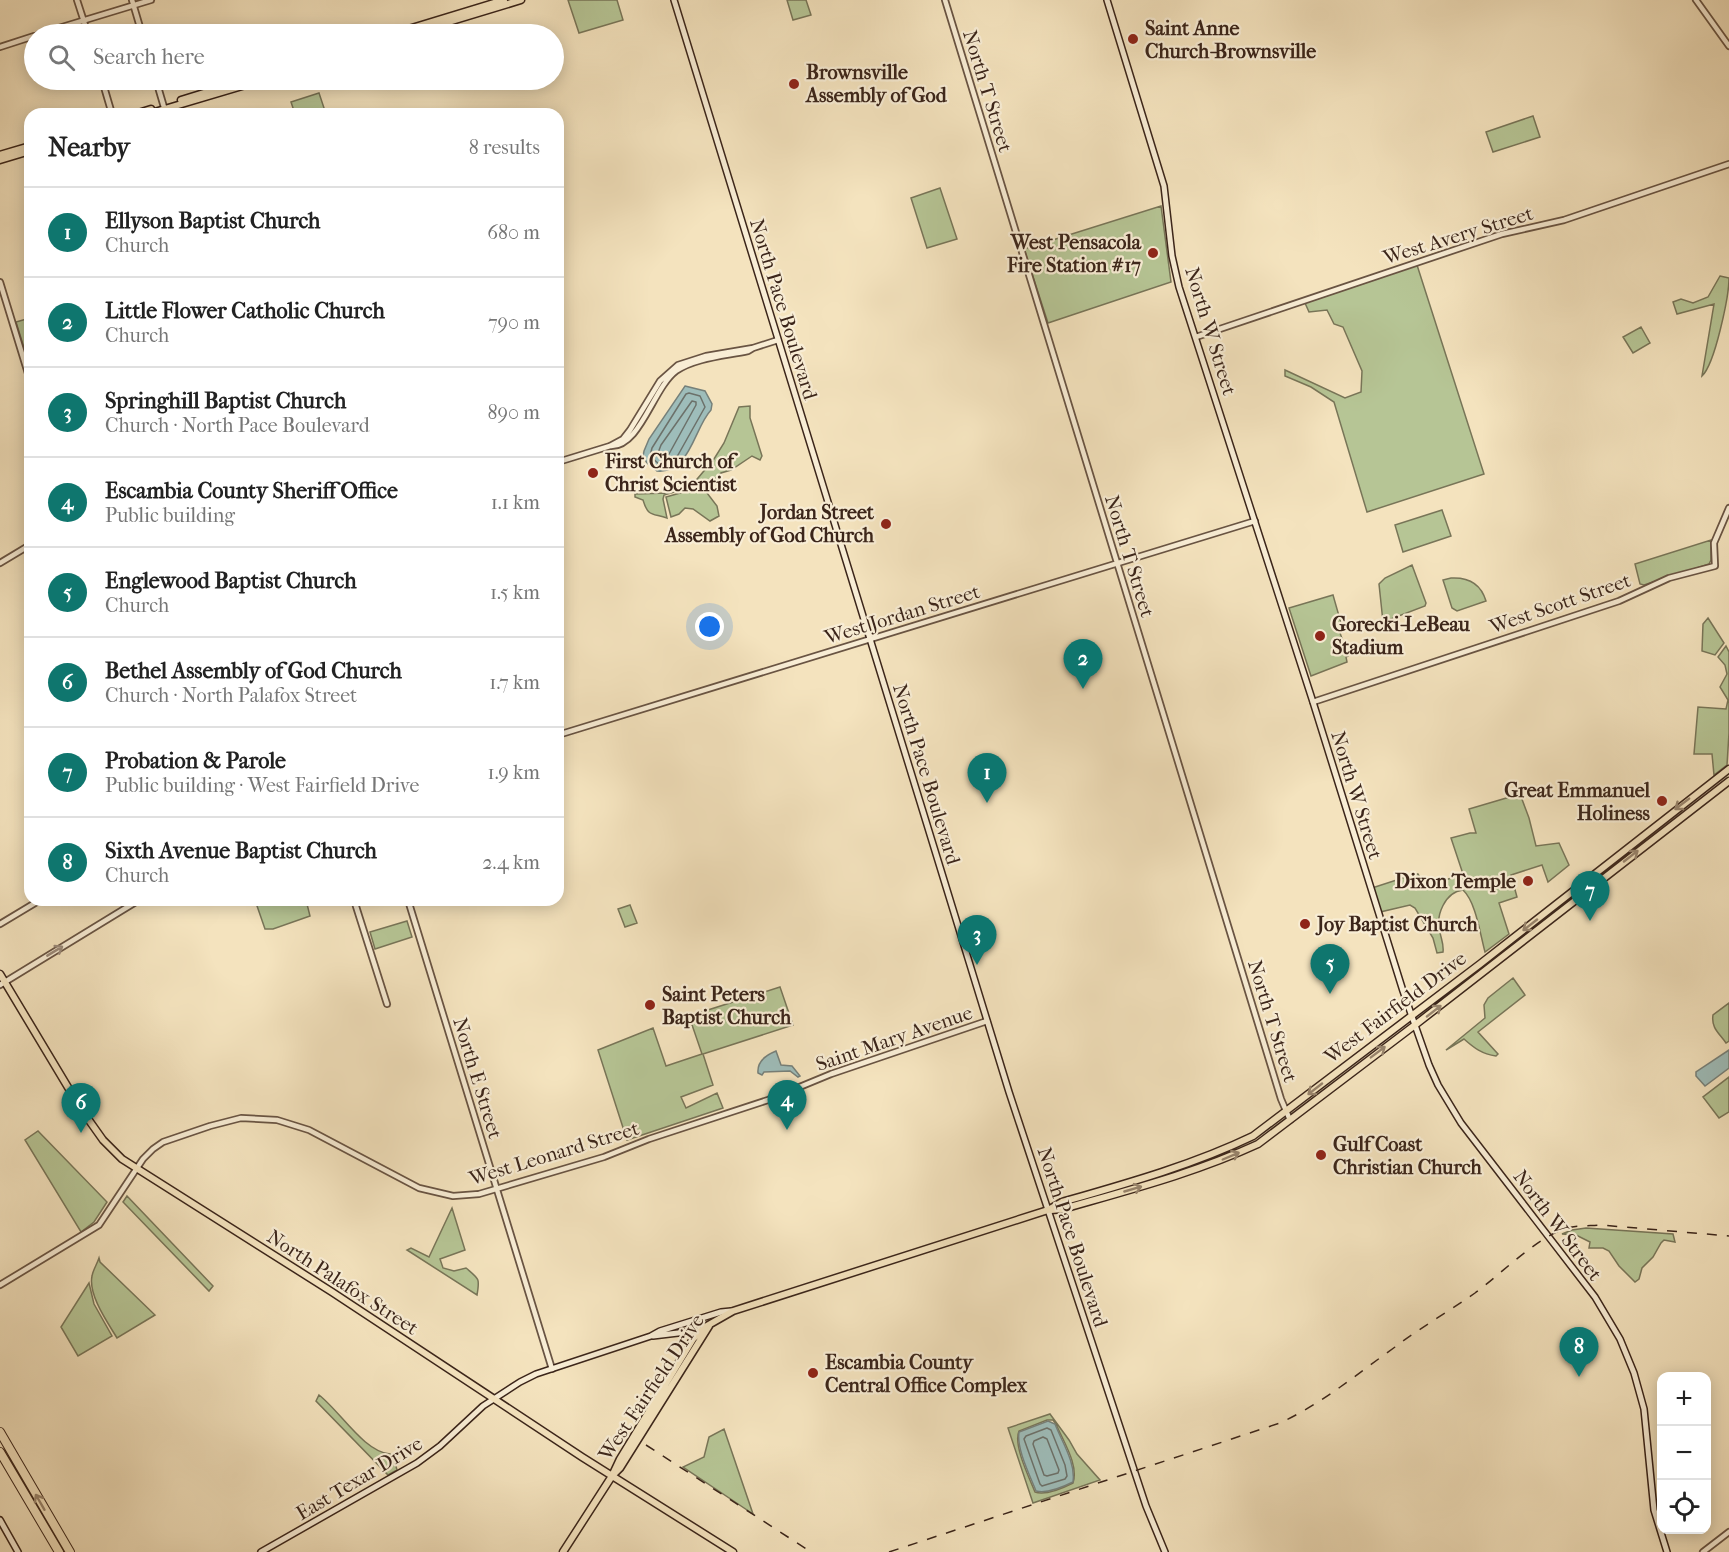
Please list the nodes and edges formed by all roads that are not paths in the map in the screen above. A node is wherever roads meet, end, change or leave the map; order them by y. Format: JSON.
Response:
{"nodes":[{"id":1,"x":77,"y":0,"type":"edge"},
{"id":2,"x":152,"y":0,"type":"edge"},
{"id":3,"x":504,"y":0,"type":"edge"},
{"id":4,"x":521,"y":0,"type":"edge"},
{"id":5,"x":674,"y":0,"type":"edge"},
{"id":6,"x":945,"y":0,"type":"edge"},
{"id":7,"x":1107,"y":0,"type":"edge"},
{"id":8,"x":1696,"y":0,"type":"edge"},
{"id":9,"x":132,"y":3,"type":"edge"},
{"id":10,"x":84,"y":21,"type":"junction"},
{"id":11,"x":74,"y":24,"type":"edge"},
{"id":12,"x":85,"y":24,"type":"edge"},
{"id":13,"x":139,"y":24,"type":"edge"},
{"id":14,"x":425,"y":24,"type":"edge"},
{"id":15,"x":442,"y":24,"type":"edge"},
{"id":16,"x":24,"y":39,"type":"edge"},
{"id":17,"x":0,"y":46,"type":"edge"},
{"id":18,"x":1729,"y":46,"type":"edge"},
{"id":19,"x":105,"y":90,"type":"edge"},
{"id":20,"x":159,"y":90,"type":"edge"},
{"id":21,"x":218,"y":90,"type":"edge"},
{"id":22,"x":227,"y":90,"type":"edge"},
{"id":23,"x":110,"y":108,"type":"edge"},
{"id":24,"x":165,"y":108,"type":"edge"},
{"id":25,"x":168,"y":108,"type":"edge"},
{"id":26,"x":168,"y":108,"type":"edge"},
{"id":27,"x":24,"y":148,"type":"edge"},
{"id":28,"x":24,"y":153,"type":"edge"},
{"id":29,"x":0,"y":155,"type":"edge"},
{"id":30,"x":0,"y":160,"type":"edge"},
{"id":31,"x":1729,"y":164,"type":"edge"},
{"id":32,"x":0,"y":282,"type":"edge"},
{"id":33,"x":1196,"y":337,"type":"junction"},
{"id":34,"x":778,"y":340,"type":"junction"},
{"id":35,"x":24,"y":360,"type":"edge"},
{"id":36,"x":564,"y":460,"type":"edge"},
{"id":37,"x":1729,"y":508,"type":"edge"},
{"id":38,"x":1255,"y":521,"type":"junction"},
{"id":39,"x":24,"y":549,"type":"edge"},
{"id":40,"x":0,"y":563,"type":"edge"},
{"id":41,"x":1117,"y":564,"type":"junction"},
{"id":42,"x":870,"y":639,"type":"junction"},
{"id":43,"x":1313,"y":702,"type":"junction"},
{"id":44,"x":564,"y":733,"type":"edge"},
{"id":45,"x":1729,"y":769,"type":"edge"},
{"id":46,"x":1729,"y":781,"type":"edge"},
{"id":47,"x":30,"y":906,"type":"edge"},
{"id":48,"x":129,"y":906,"type":"edge"},
{"id":49,"x":356,"y":906,"type":"edge"},
{"id":50,"x":410,"y":906,"type":"edge"},
{"id":51,"x":0,"y":924,"type":"edge"},
{"id":52,"x":0,"y":974,"type":"edge"},
{"id":53,"x":2,"y":983,"type":"edge"},
{"id":54,"x":387,"y":1004,"type":"dead end"},
{"id":55,"x":1411,"y":1016,"type":"junction"},
{"id":56,"x":987,"y":1021,"type":"junction"},
{"id":57,"x":1415,"y":1026,"type":"junction"},
{"id":58,"x":811,"y":1083,"type":"joint"},
{"id":59,"x":1286,"y":1112,"type":"junction"},
{"id":60,"x":1290,"y":1120,"type":"junction"},
{"id":61,"x":137,"y":1168,"type":"junction"},
{"id":62,"x":497,"y":1190,"type":"junction"},
{"id":63,"x":1048,"y":1210,"type":"junction"},
{"id":64,"x":0,"y":1285,"type":"edge"},
{"id":65,"x":733,"y":1311,"type":"junction"},
{"id":66,"x":704,"y":1330,"type":"junction"},
{"id":67,"x":651,"y":1336,"type":"junction"},
{"id":68,"x":552,"y":1369,"type":"junction"},
{"id":69,"x":493,"y":1399,"type":"junction"},
{"id":70,"x":0,"y":1432,"type":"edge"},
{"id":71,"x":0,"y":1452,"type":"edge"},
{"id":72,"x":612,"y":1476,"type":"junction"},
{"id":73,"x":0,"y":1520,"type":"edge"},
{"id":74,"x":1729,"y":1532,"type":"edge"},
{"id":75,"x":18,"y":1552,"type":"edge"},
{"id":76,"x":58,"y":1552,"type":"edge"},
{"id":77,"x":70,"y":1552,"type":"edge"},
{"id":78,"x":261,"y":1552,"type":"edge"},
{"id":79,"x":563,"y":1552,"type":"edge"},
{"id":80,"x":733,"y":1552,"type":"edge"},
{"id":81,"x":1165,"y":1552,"type":"edge"},
{"id":82,"x":1667,"y":1552,"type":"edge"},
{"id":83,"x":1703,"y":1552,"type":"edge"}],
"edges":[{"from":1,"to":10,"type":"street"},
{"from":2,"to":9,"type":"street"},
{"from":3,"to":14,"type":"main road"},
{"from":4,"to":15,"type":"main road"},
{"from":5,"to":34,"type":"main road","name":"North Pace Boulevard"},
{"from":6,"to":41,"type":"street","name":"North T Street"},
{"from":7,"to":33,"type":"main road","name":"North W Street"},
{"from":8,"to":18,"type":"street"},
{"from":9,"to":10,"type":"street"},
{"from":9,"to":13,"type":"street"},
{"from":10,"to":11,"type":"street"},
{"from":10,"to":12,"type":"street"},
{"from":16,"to":17,"type":"street"},
{"from":19,"to":23,"type":"street"},
{"from":20,"to":24,"type":"street"},
{"from":21,"to":25,"type":"main road"},
{"from":22,"to":26,"type":"main road"},
{"from":27,"to":29,"type":"main road"},
{"from":28,"to":30,"type":"main road"},
{"from":31,"to":33,"type":"street","name":"West Avery Street"},
{"from":32,"to":35,"type":"street"},
{"from":33,"to":38,"type":"main road","name":"North W Street"},
{"from":34,"to":36,"type":"street"},
{"from":34,"to":42,"type":"main road","name":"North Pace Boulevard"},
{"from":37,"to":43,"type":"street","name":"West Scott Street"},
{"from":38,"to":41,"type":"street","name":"West Jordan Street"},
{"from":38,"to":43,"type":"main road","name":"North W Street"},
{"from":39,"to":40,"type":"street"},
{"from":41,"to":42,"type":"street","name":"West Jordan Street"},
{"from":41,"to":59,"type":"street","name":"North T Street"},
{"from":42,"to":44,"type":"street","name":"West Jordan Street"},
{"from":42,"to":56,"type":"main road","name":"North Pace Boulevard"},
{"from":43,"to":55,"type":"main road","name":"North W Street"},
{"from":45,"to":55,"type":"main road","name":"West Fairfield Drive","one_way":true},
{"from":57,"to":46,"type":"main road","name":"West Fairfield Drive","one_way":true},
{"from":47,"to":51,"type":"street"},
{"from":53,"to":48,"type":"street","one_way":true},
{"from":49,"to":54,"type":"street"},
{"from":50,"to":62,"type":"street","name":"North E Street"},
{"from":52,"to":53,"type":"main road","name":"North Palafox Street"},
{"from":53,"to":61,"type":"main road","name":"North Palafox Street"},
{"from":55,"to":57,"type":"main road","name":"North W Street"},
{"from":55,"to":59,"type":"main road","name":"West Fairfield Drive","one_way":true},
{"from":56,"to":58,"type":"street","name":"Saint Mary Avenue"},
{"from":56,"to":63,"type":"main road","name":"North Pace Boulevard"},
{"from":60,"to":57,"type":"main road","name":"West Fairfield Drive","one_way":true},
{"from":57,"to":82,"type":"main road","name":"North W Street"},
{"from":58,"to":62,"type":"street","name":"West Leonard Street"},
{"from":59,"to":60,"type":"street","name":"North T Street"},
{"from":59,"to":63,"type":"main road","name":"West Fairfield Drive"},
{"from":63,"to":60,"type":"main road","name":"West Fairfield Drive","one_way":true},
{"from":61,"to":62,"type":"street","name":"West Leonard Street"},
{"from":61,"to":64,"type":"street","name":"West Leonard Street"},
{"from":61,"to":69,"type":"main road","name":"North Palafox Street"},
{"from":62,"to":68,"type":"street","name":"North E Street"},
{"from":63,"to":65,"type":"main road","name":"West Fairfield Drive"},
{"from":63,"to":81,"type":"main road","name":"North Pace Boulevard"},
{"from":65,"to":66,"type":"main road","name":"West Fairfield Drive"},
{"from":65,"to":67,"type":"main road"},
{"from":66,"to":67,"type":"main road"},
{"from":66,"to":72,"type":"main road","name":"West Fairfield Drive"},
{"from":67,"to":68,"type":"main road","name":"East Texar Drive"},
{"from":68,"to":69,"type":"main road","name":"East Texar Drive"},
{"from":69,"to":72,"type":"main road","name":"North Palafox Street"},
{"from":69,"to":78,"type":"main road","name":"East Texar Drive"},
{"from":77,"to":70,"type":"highway","one_way":true},
{"from":71,"to":76,"type":"highway"},
{"from":72,"to":79,"type":"main road","name":"West Fairfield Drive"},
{"from":72,"to":80,"type":"main road","name":"North Palafox Street"},
{"from":73,"to":75,"type":"main road"},
{"from":74,"to":83,"type":"street"}]}
